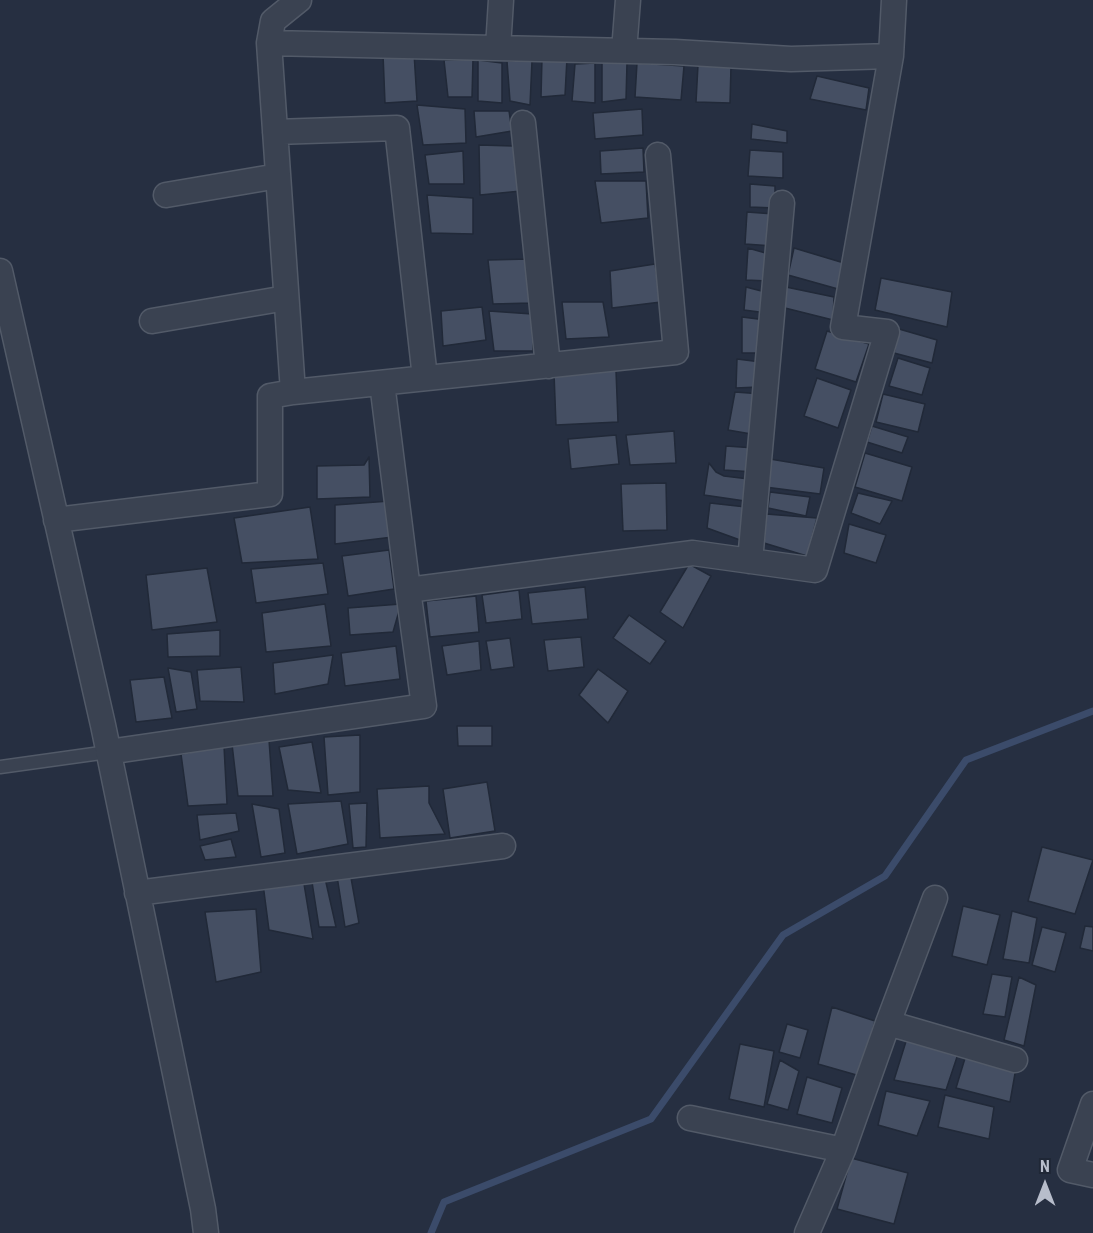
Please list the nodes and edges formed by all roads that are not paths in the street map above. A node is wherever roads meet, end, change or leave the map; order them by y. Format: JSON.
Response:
{"nodes":[{"id":1,"x":299,"y":0,"type":"edge"},
{"id":2,"x":501,"y":0,"type":"edge"},
{"id":3,"x":628,"y":0,"type":"edge"},
{"id":4,"x":894,"y":0,"type":"edge"},
{"id":5,"x":269,"y":43,"type":"junction"},
{"id":6,"x":498,"y":48,"type":"junction"},
{"id":7,"x":624,"y":51,"type":"junction"},
{"id":8,"x":891,"y":56,"type":"junction"},
{"id":9,"x":523,"y":123,"type":"dead end"},
{"id":10,"x":275,"y":132,"type":"junction"},
{"id":11,"x":658,"y":155,"type":"dead end"},
{"id":12,"x":278,"y":176,"type":"junction"},
{"id":13,"x":166,"y":195,"type":"dead end"},
{"id":14,"x":782,"y":203,"type":"dead end"},
{"id":15,"x":0,"y":271,"type":"edge"},
{"id":16,"x":286,"y":298,"type":"junction"},
{"id":17,"x":152,"y":321,"type":"dead end"},
{"id":18,"x":548,"y":366,"type":"junction"},
{"id":19,"x":425,"y":378,"type":"junction"},
{"id":20,"x":382,"y":383,"type":"junction"},
{"id":21,"x":293,"y":392,"type":"junction"},
{"id":22,"x":56,"y":520,"type":"junction"},
{"id":23,"x":750,"y":561,"type":"junction"},
{"id":24,"x":408,"y":590,"type":"junction"},
{"id":25,"x":108,"y":752,"type":"junction"},
{"id":26,"x":0,"y":767,"type":"edge"},
{"id":27,"x":503,"y":846,"type":"dead end"},
{"id":28,"x":137,"y":893,"type":"junction"},
{"id":29,"x":935,"y":898,"type":"dead end"},
{"id":30,"x":888,"y":1023,"type":"junction"},
{"id":31,"x":1015,"y":1060,"type":"dead end"},
{"id":32,"x":1093,"y":1104,"type":"edge"},
{"id":33,"x":690,"y":1118,"type":"dead end"},
{"id":34,"x":843,"y":1150,"type":"junction"},
{"id":35,"x":1093,"y":1175,"type":"edge"},
{"id":36,"x":206,"y":1233,"type":"edge"},
{"id":37,"x":807,"y":1233,"type":"edge"}],
"edges":[{"from":1,"to":5,"type":"street"},
{"from":2,"to":6,"type":"street"},
{"from":3,"to":7,"type":"street"},
{"from":4,"to":8,"type":"street"},
{"from":5,"to":6,"type":"street"},
{"from":5,"to":10,"type":"street"},
{"from":6,"to":7,"type":"street"},
{"from":7,"to":8,"type":"street"},
{"from":8,"to":23,"type":"street"},
{"from":9,"to":18,"type":"street"},
{"from":10,"to":12,"type":"street"},
{"from":10,"to":19,"type":"street"},
{"from":11,"to":18,"type":"street"},
{"from":12,"to":13,"type":"street"},
{"from":12,"to":16,"type":"street"},
{"from":14,"to":23,"type":"street"},
{"from":15,"to":22,"type":"street"},
{"from":16,"to":17,"type":"street"},
{"from":16,"to":21,"type":"street"},
{"from":18,"to":19,"type":"street"},
{"from":19,"to":20,"type":"street"},
{"from":20,"to":21,"type":"street"},
{"from":20,"to":24,"type":"street"},
{"from":21,"to":22,"type":"street"},
{"from":22,"to":25,"type":"street"},
{"from":23,"to":24,"type":"street"},
{"from":24,"to":25,"type":"street"},
{"from":25,"to":26,"type":"lane"},
{"from":25,"to":28,"type":"street"},
{"from":27,"to":28,"type":"street"},
{"from":28,"to":36,"type":"street"},
{"from":29,"to":30,"type":"street"},
{"from":30,"to":31,"type":"street"},
{"from":30,"to":34,"type":"street"},
{"from":32,"to":35,"type":"street"},
{"from":33,"to":34,"type":"street"},
{"from":34,"to":37,"type":"street"}]}
